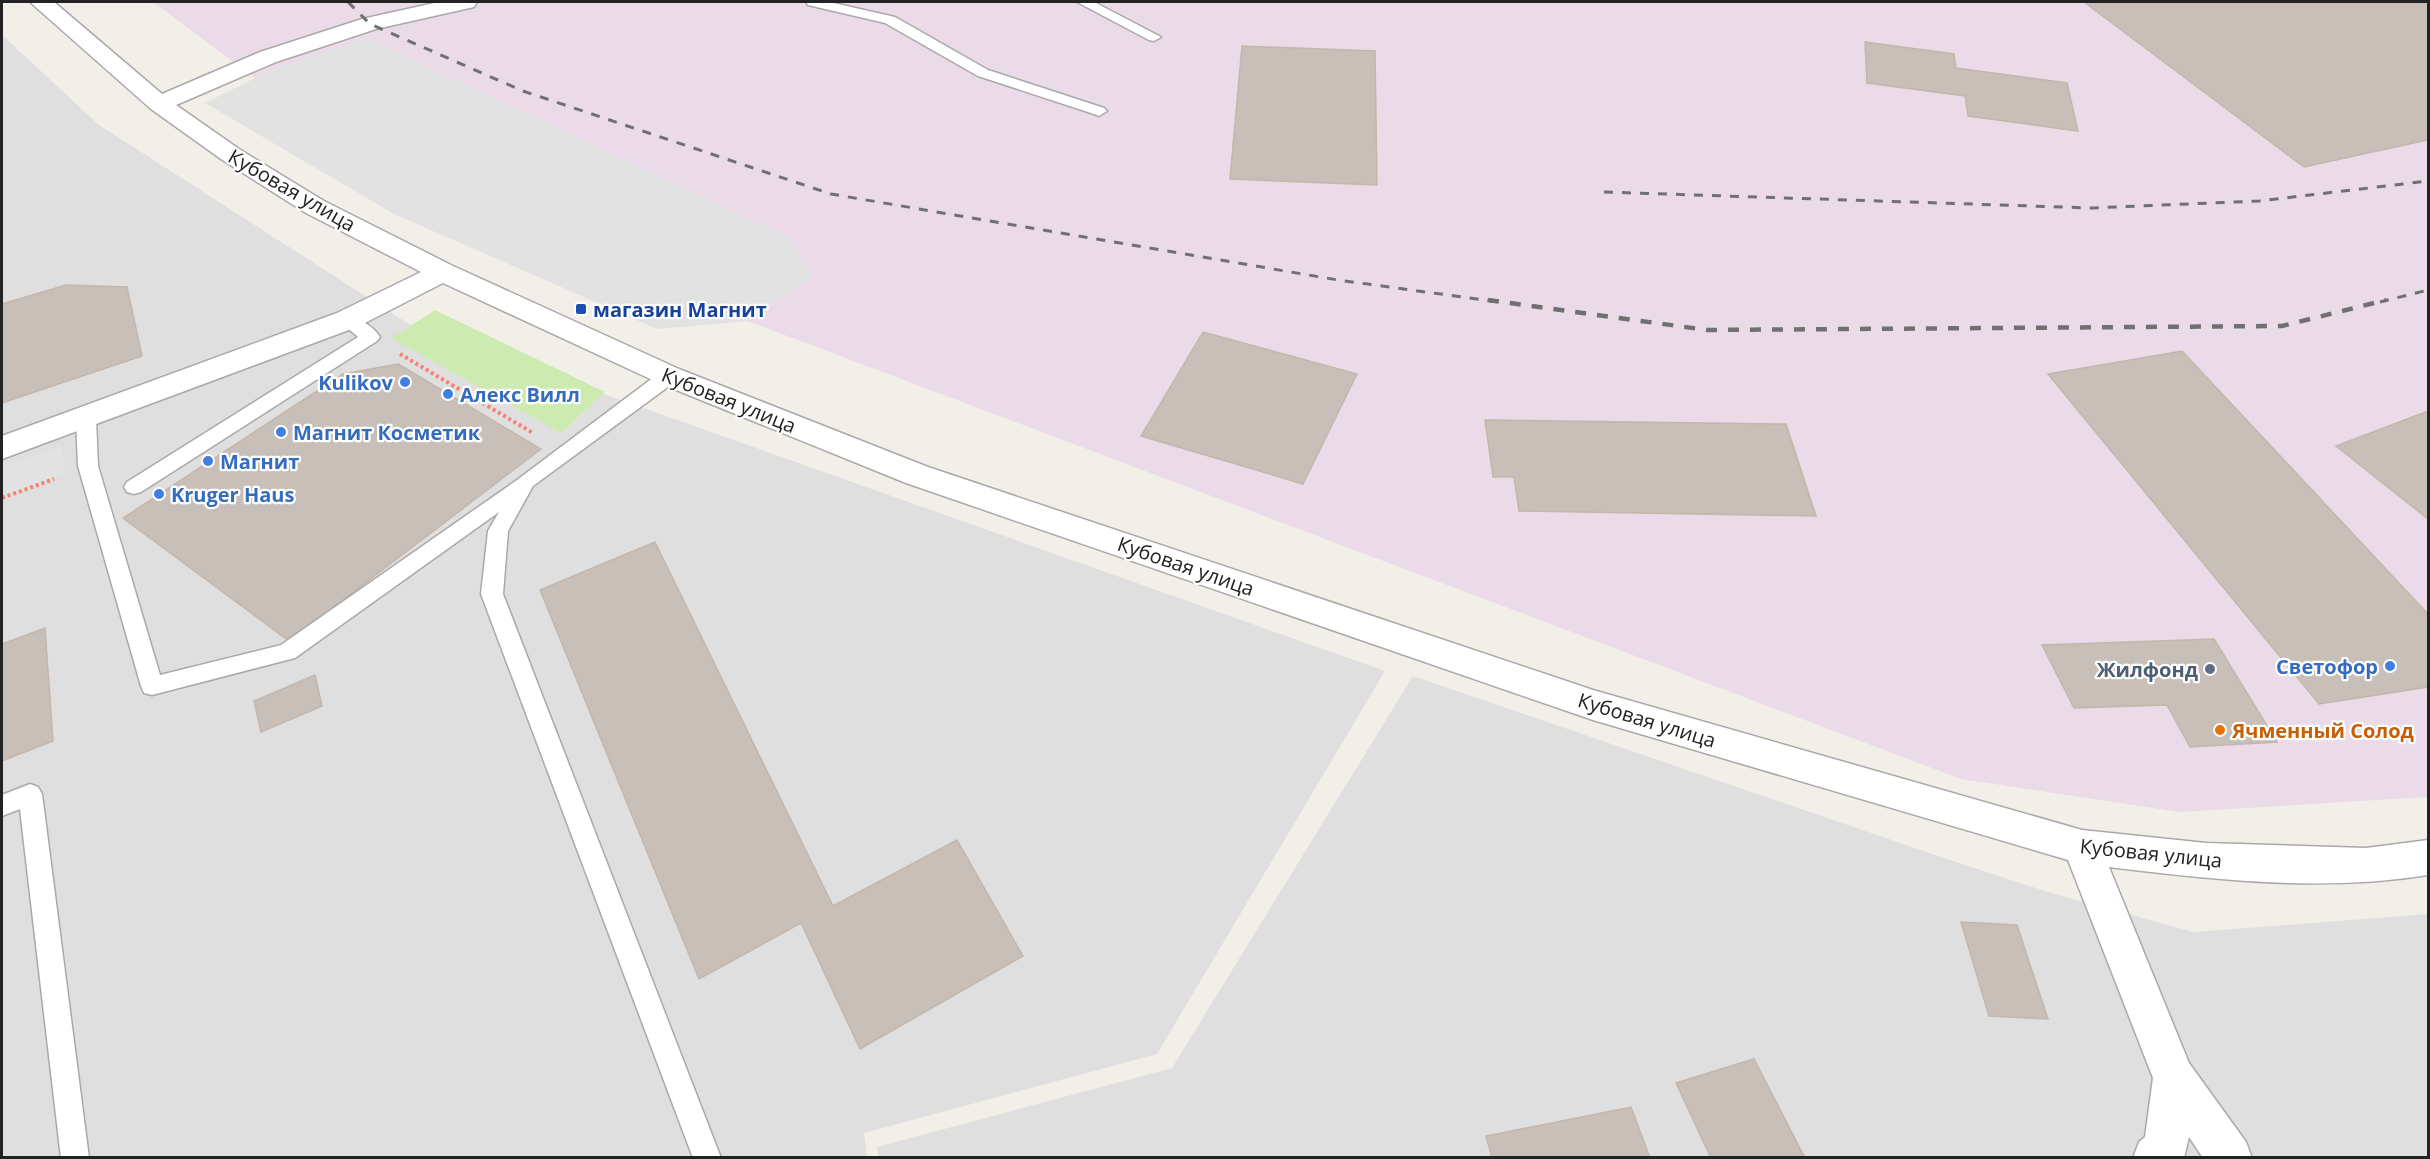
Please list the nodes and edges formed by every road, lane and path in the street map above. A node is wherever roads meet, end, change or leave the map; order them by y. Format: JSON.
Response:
{"nodes":[{"id":1,"x":40,"y":2,"type":"edge"},
{"id":2,"x":466,"y":2,"type":"edge"},
{"id":3,"x":813,"y":2,"type":"edge"},
{"id":4,"x":1084,"y":2,"type":"edge"},
{"id":5,"x":1154,"y":37,"type":"dead end"},
{"id":6,"x":159,"y":104,"type":"junction"},
{"id":7,"x":1099,"y":111,"type":"dead end"},
{"id":8,"x":443,"y":272,"type":"junction"},
{"id":9,"x":347,"y":320,"type":"junction"},
{"id":10,"x":370,"y":337,"type":"junction"},
{"id":11,"x":669,"y":376,"type":"junction"},
{"id":12,"x":86,"y":419,"type":"junction"},
{"id":13,"x":2,"y":448,"type":"edge"},
{"id":14,"x":565,"y":453,"type":"junction"},
{"id":15,"x":88,"y":466,"type":"junction"},
{"id":16,"x":526,"y":481,"type":"junction"},
{"id":17,"x":134,"y":487,"type":"dead end"},
{"id":18,"x":2,"y":498,"type":"edge"},
{"id":19,"x":2,"y":806,"type":"edge"},
{"id":20,"x":2082,"y":847,"type":"junction"},
{"id":21,"x":2428,"y":858,"type":"edge"},
{"id":22,"x":2174,"y":1078,"type":"junction"},
{"id":23,"x":75,"y":1158,"type":"edge"},
{"id":24,"x":707,"y":1158,"type":"edge"},
{"id":25,"x":2155,"y":1158,"type":"edge"},
{"id":26,"x":2229,"y":1158,"type":"edge"}],
"edges":[{"from":1,"to":6,"type":"street","name":"Кубовая улица"},
{"from":2,"to":6,"type":"street"},
{"from":3,"to":7,"type":"lane"},
{"from":4,"to":5,"type":"lane"},
{"from":6,"to":8,"type":"street","name":"Кубовая улица"},
{"from":8,"to":9,"type":"street"},
{"from":8,"to":11,"type":"street","name":"Кубовая улица"},
{"from":9,"to":10,"type":"lane"},
{"from":9,"to":12,"type":"street"},
{"from":10,"to":14,"type":"path"},
{"from":10,"to":17,"type":"lane"},
{"from":11,"to":14,"type":"lane"},
{"from":11,"to":20,"type":"street","name":"Кубовая улица"},
{"from":12,"to":13,"type":"street"},
{"from":12,"to":15,"type":"lane"},
{"from":14,"to":16,"type":"lane"},
{"from":15,"to":16,"type":"lane"},
{"from":15,"to":18,"type":"path"},
{"from":16,"to":24,"type":"lane"},
{"from":19,"to":23,"type":"lane"},
{"from":20,"to":21,"type":"street","name":"Кубовая улица"},
{"from":20,"to":22,"type":"street"},
{"from":22,"to":25,"type":"street"},
{"from":22,"to":26,"type":"street"}]}
